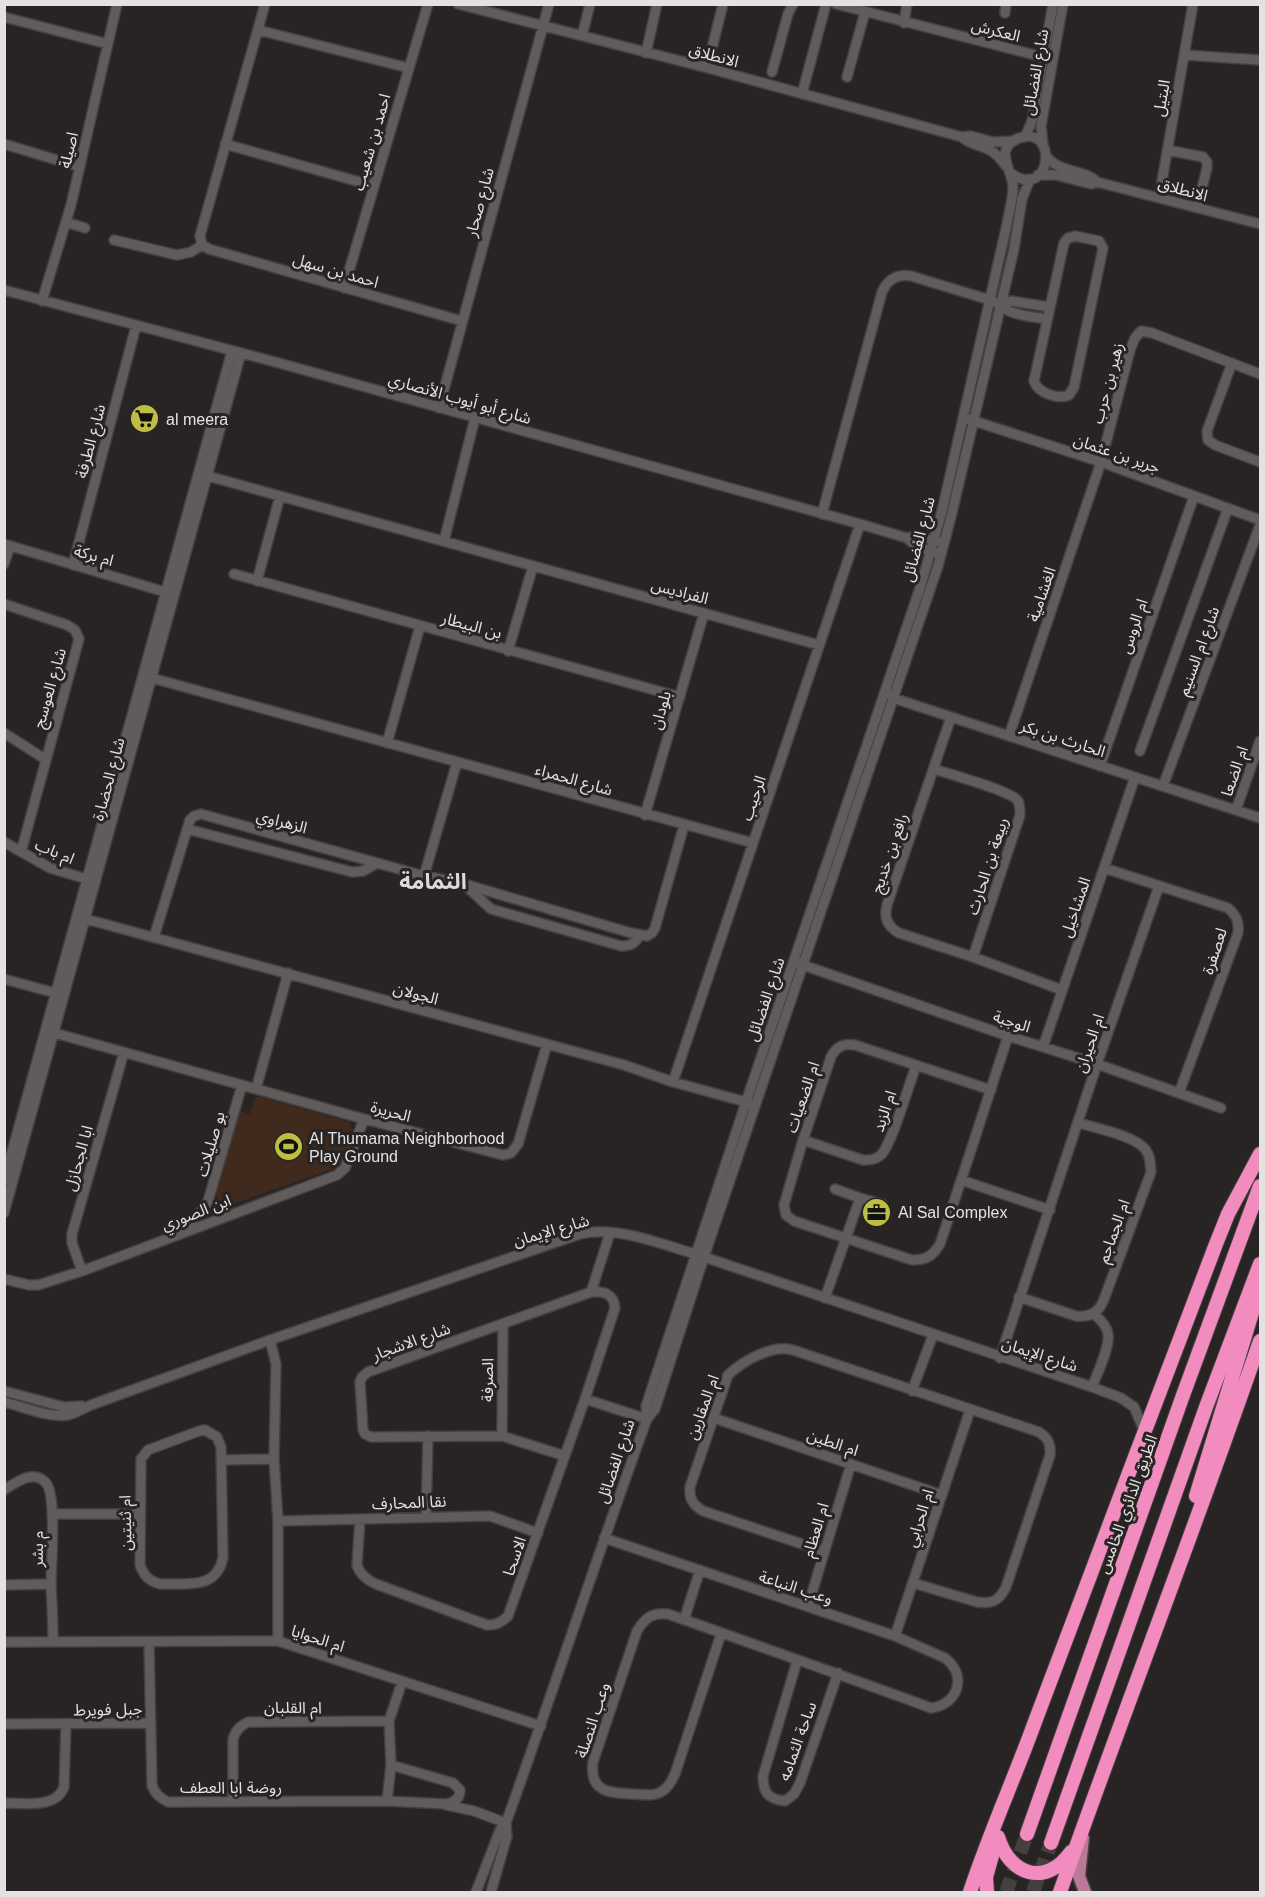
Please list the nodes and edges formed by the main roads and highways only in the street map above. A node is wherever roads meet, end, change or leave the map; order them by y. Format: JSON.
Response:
{"nodes":[{"id":1,"x":1260,"y":1154,"type":"edge"},
{"id":2,"x":1260,"y":1186,"type":"edge"},
{"id":3,"x":1260,"y":1264,"type":"edge"},
{"id":4,"x":1260,"y":1284,"type":"edge"},
{"id":5,"x":1260,"y":1341,"type":"edge"},
{"id":6,"x":1162,"y":1610,"type":"junction"},
{"id":7,"x":1017,"y":1772,"type":"junction"},
{"id":8,"x":1084,"y":1825,"type":"junction"},
{"id":9,"x":1027,"y":1834,"type":"tunnel mouth"},
{"id":10,"x":998,"y":1837,"type":"junction"},
{"id":11,"x":1051,"y":1843,"type":"tunnel mouth"},
{"id":12,"x":1077,"y":1843,"type":"junction"},
{"id":13,"x":1068,"y":1871,"type":"junction"},
{"id":14,"x":969,"y":1889,"type":"edge"},
{"id":15,"x":987,"y":1893,"type":"edge"},
{"id":16,"x":1049,"y":1893,"type":"edge"},
{"id":17,"x":1060,"y":1893,"type":"edge"},
{"id":18,"x":1085,"y":1893,"type":"edge"}],
"edges":[{"from":1,"to":7,"type":"highway"},
{"from":2,"to":9,"type":"highway","name":"الطريق الدائري الخامس"},
{"from":3,"to":11,"type":"highway"},
{"from":4,"to":6,"type":"highway"},
{"from":5,"to":6,"type":"highway"},
{"from":6,"to":8,"type":"highway"},
{"from":7,"to":10,"type":"highway"},
{"from":7,"to":14,"type":"highway"},
{"from":8,"to":12,"type":"highway"},
{"from":8,"to":18,"type":"main road"},
{"from":10,"to":12,"type":"highway"},
{"from":10,"to":15,"type":"highway"},
{"from":12,"to":13,"type":"highway"},
{"from":13,"to":16,"type":"highway"},
{"from":13,"to":17,"type":"highway"}]}
